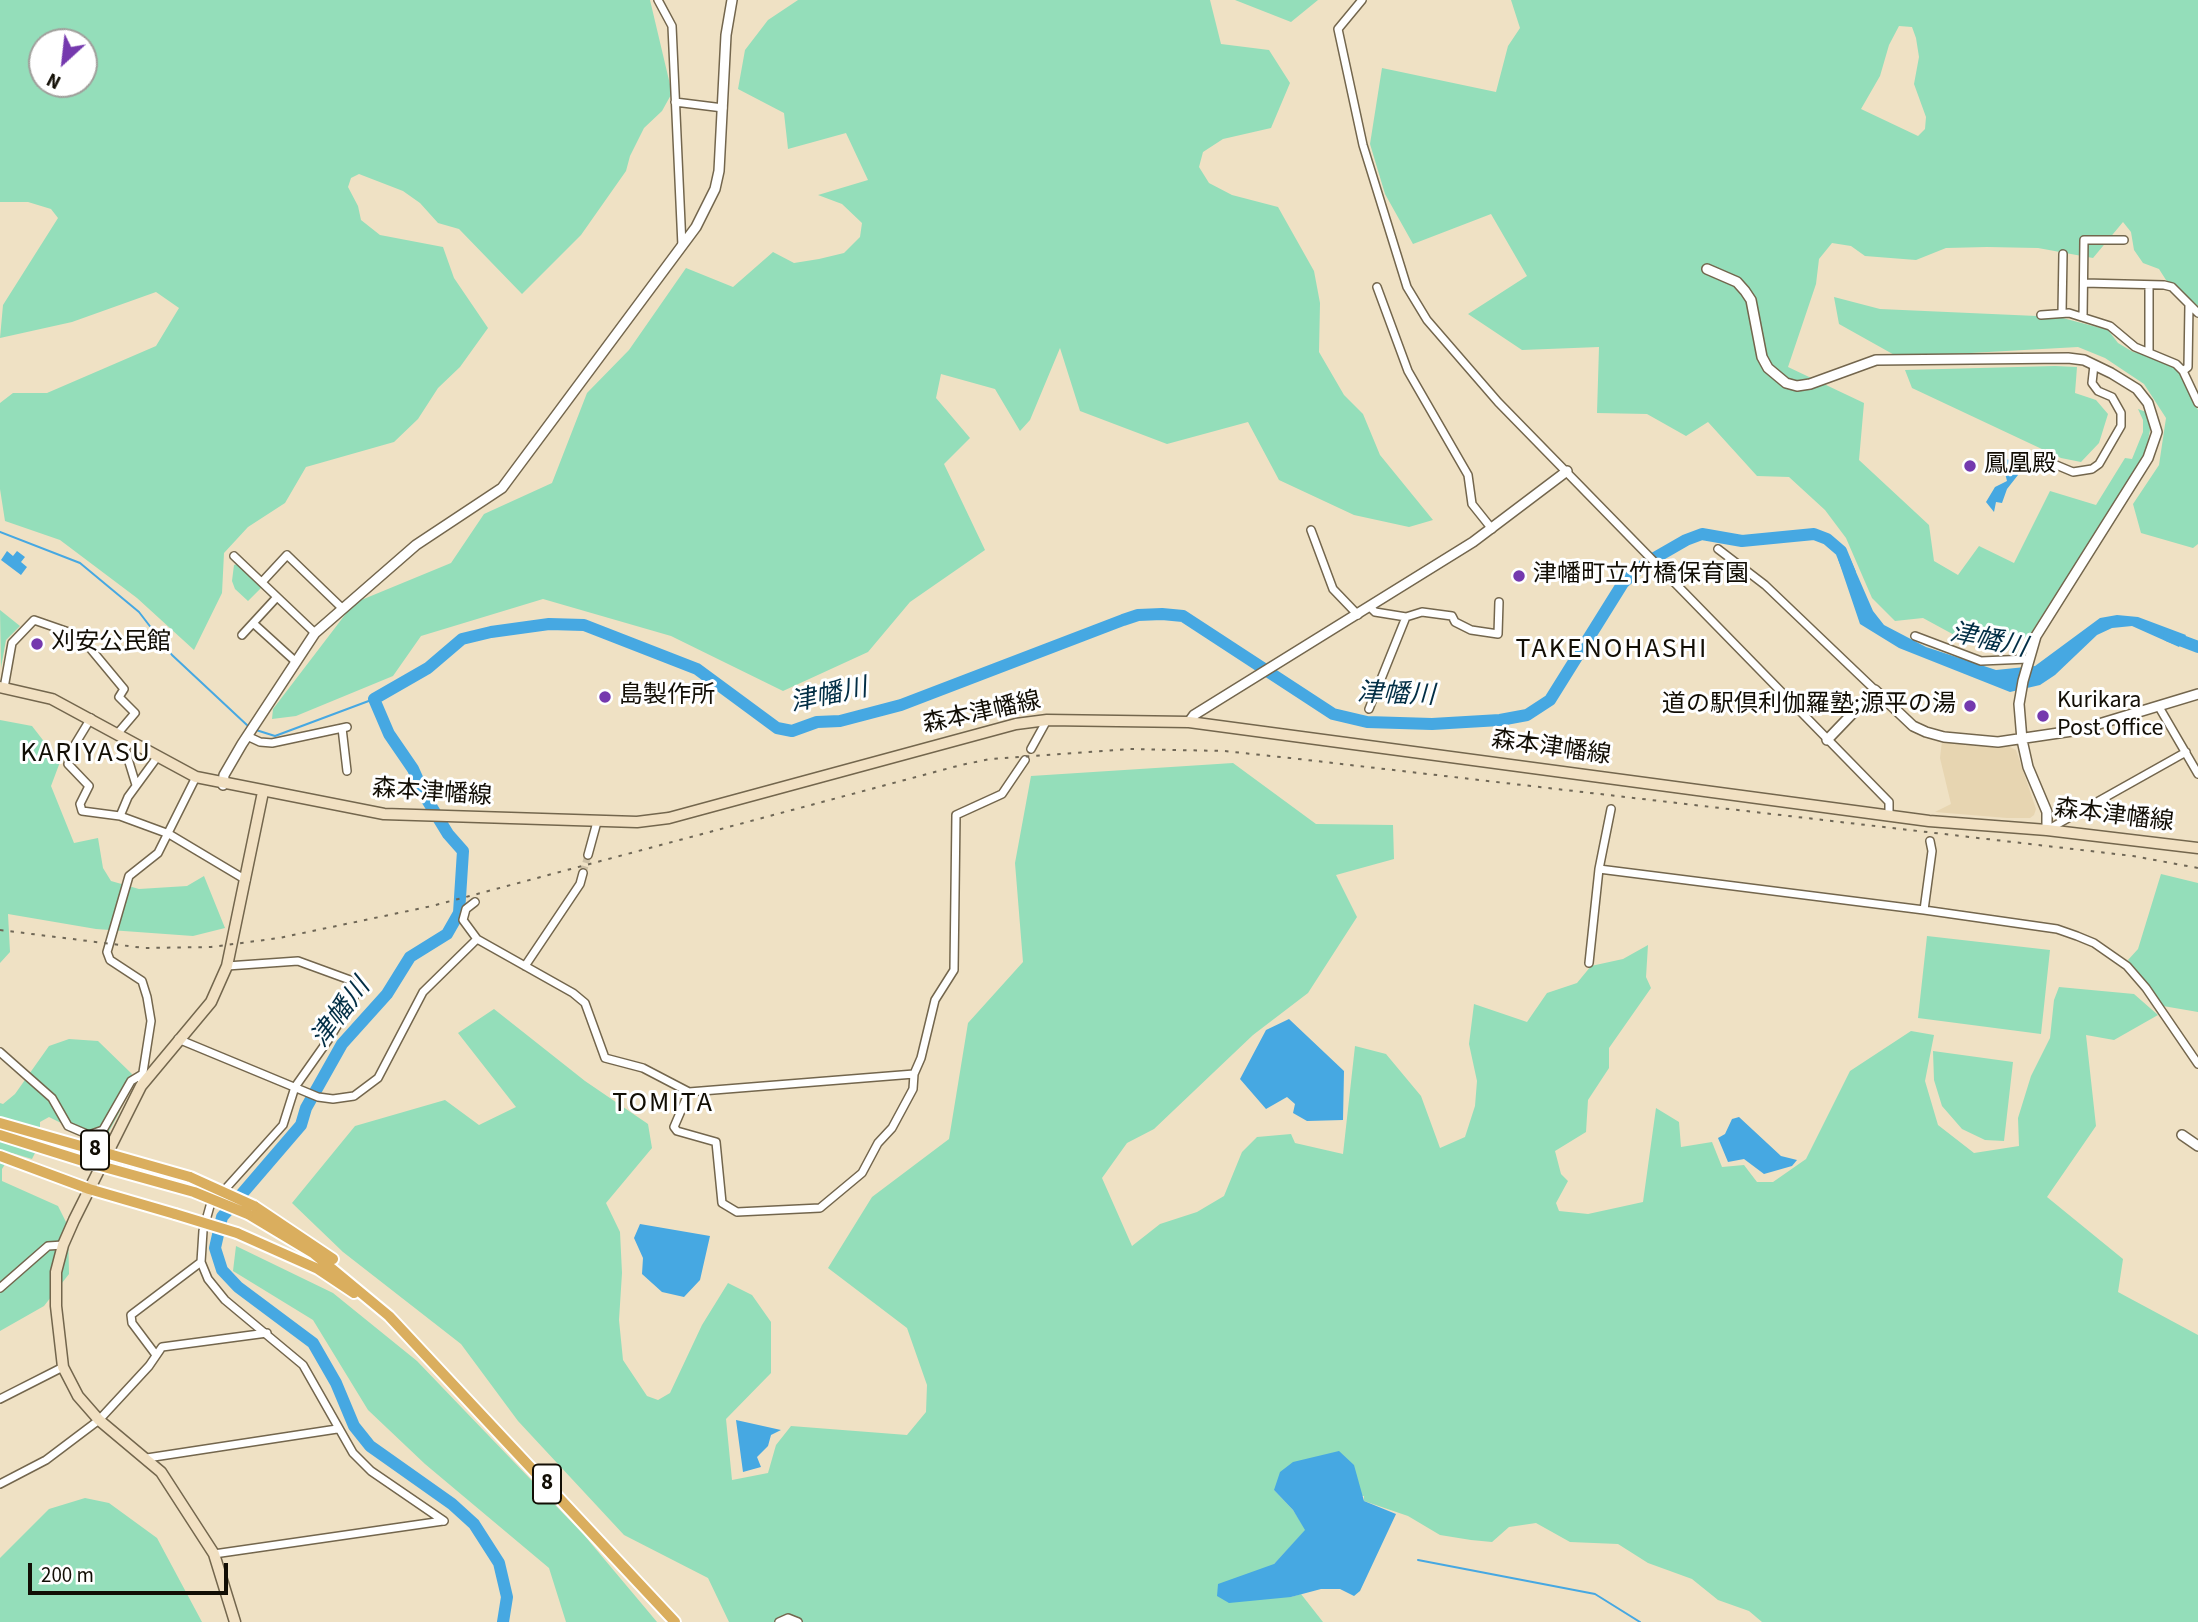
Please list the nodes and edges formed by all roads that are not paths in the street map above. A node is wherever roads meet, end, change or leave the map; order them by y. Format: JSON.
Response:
{"nodes":[{"id":1,"x":658,"y":0,"type":"edge"},
{"id":2,"x":732,"y":0,"type":"edge"},
{"id":3,"x":1362,"y":0,"type":"edge"},
{"id":4,"x":675,"y":102,"type":"junction"},
{"id":5,"x":723,"y":108,"type":"junction"},
{"id":6,"x":2124,"y":240,"type":"dead end"},
{"id":7,"x":682,"y":246,"type":"junction"},
{"id":8,"x":2063,"y":254,"type":"dead end"},
{"id":9,"x":1707,"y":269,"type":"dead end"},
{"id":10,"x":2084,"y":283,"type":"junction"},
{"id":11,"x":2149,"y":285,"type":"junction"},
{"id":12,"x":1377,"y":287,"type":"dead end"},
{"id":13,"x":2189,"y":305,"type":"junction"},
{"id":14,"x":2062,"y":313,"type":"junction"},
{"id":15,"x":2198,"y":313,"type":"edge"},
{"id":16,"x":2041,"y":315,"type":"dead end"},
{"id":17,"x":2083,"y":317,"type":"junction"},
{"id":18,"x":2149,"y":351,"type":"junction"},
{"id":19,"x":2094,"y":365,"type":"junction"},
{"id":20,"x":2198,"y":367,"type":"edge"},
{"id":21,"x":2186,"y":369,"type":"junction"},
{"id":22,"x":2198,"y":403,"type":"edge"},
{"id":23,"x":2049,"y":462,"type":"dead end"},
{"id":24,"x":1567,"y":471,"type":"junction"},
{"id":25,"x":1492,"y":528,"type":"junction"},
{"id":26,"x":1311,"y":530,"type":"dead end"},
{"id":27,"x":1718,"y":549,"type":"dead end"},
{"id":28,"x":234,"y":555,"type":"dead end"},
{"id":29,"x":262,"y":582,"type":"junction"},
{"id":30,"x":277,"y":597,"type":"junction"},
{"id":31,"x":1499,"y":602,"type":"dead end"},
{"id":32,"x":1370,"y":607,"type":"junction"},
{"id":33,"x":342,"y":609,"type":"junction"},
{"id":34,"x":1358,"y":615,"type":"junction"},
{"id":35,"x":1406,"y":617,"type":"junction"},
{"id":36,"x":253,"y":623,"type":"junction"},
{"id":37,"x":315,"y":633,"type":"junction"},
{"id":38,"x":242,"y":635,"type":"dead end"},
{"id":39,"x":1915,"y":636,"type":"dead end"},
{"id":40,"x":2028,"y":659,"type":"junction"},
{"id":41,"x":296,"y":663,"type":"junction"},
{"id":42,"x":2,"y":688,"type":"edge"},
{"id":43,"x":1875,"y":690,"type":"junction"},
{"id":44,"x":2198,"y":694,"type":"edge"},
{"id":45,"x":2159,"y":707,"type":"junction"},
{"id":46,"x":1369,"y":709,"type":"dead end"},
{"id":47,"x":91,"y":718,"type":"junction"},
{"id":48,"x":1047,"y":720,"type":"junction"},
{"id":49,"x":1189,"y":722,"type":"junction"},
{"id":50,"x":251,"y":731,"type":"junction"},
{"id":51,"x":118,"y":733,"type":"junction"},
{"id":52,"x":1827,"y":740,"type":"junction"},
{"id":53,"x":2022,"y":740,"type":"junction"},
{"id":54,"x":131,"y":741,"type":"junction"},
{"id":55,"x":1031,"y":749,"type":"dead end"},
{"id":56,"x":2186,"y":752,"type":"junction"},
{"id":57,"x":158,"y":756,"type":"junction"},
{"id":58,"x":1025,"y":760,"type":"dead end"},
{"id":59,"x":347,"y":771,"type":"dead end"},
{"id":60,"x":2198,"y":775,"type":"edge"},
{"id":61,"x":196,"y":777,"type":"junction"},
{"id":62,"x":136,"y":785,"type":"junction"},
{"id":63,"x":223,"y":785,"type":"junction"},
{"id":64,"x":263,"y":792,"type":"junction"},
{"id":65,"x":1611,"y":809,"type":"dead end"},
{"id":66,"x":1889,"y":814,"type":"junction"},
{"id":67,"x":120,"y":816,"type":"junction"},
{"id":68,"x":597,"y":822,"type":"junction"},
{"id":69,"x":2047,"y":830,"type":"junction"},
{"id":70,"x":169,"y":834,"type":"junction"},
{"id":71,"x":1930,"y":841,"type":"dead end"},
{"id":72,"x":2198,"y":848,"type":"edge"},
{"id":73,"x":588,"y":855,"type":"tunnel mouth"},
{"id":74,"x":1599,"y":869,"type":"junction"},
{"id":75,"x":583,"y":873,"type":"tunnel mouth"},
{"id":76,"x":246,"y":880,"type":"junction"},
{"id":77,"x":475,"y":902,"type":"dead end"},
{"id":78,"x":1924,"y":910,"type":"junction"},
{"id":79,"x":477,"y":939,"type":"junction"},
{"id":80,"x":1588,"y":963,"type":"dead end"},
{"id":81,"x":227,"y":966,"type":"junction"},
{"id":82,"x":525,"y":966,"type":"junction"},
{"id":83,"x":178,"y":1039,"type":"junction"},
{"id":84,"x":0,"y":1052,"type":"edge"},
{"id":85,"x":2198,"y":1064,"type":"edge"},
{"id":86,"x":914,"y":1074,"type":"junction"},
{"id":87,"x":141,"y":1080,"type":"junction"},
{"id":88,"x":295,"y":1087,"type":"junction"},
{"id":89,"x":689,"y":1092,"type":"junction"},
{"id":90,"x":0,"y":1123,"type":"edge"},
{"id":91,"x":0,"y":1135,"type":"edge"},
{"id":92,"x":2182,"y":1135,"type":"dead end"},
{"id":93,"x":2198,"y":1146,"type":"edge"},
{"id":94,"x":107,"y":1153,"type":"junction"},
{"id":95,"x":0,"y":1156,"type":"edge"},
{"id":96,"x":89,"y":1189,"type":"junction"},
{"id":97,"x":251,"y":1210,"type":"junction"},
{"id":98,"x":63,"y":1245,"type":"junction"},
{"id":99,"x":201,"y":1262,"type":"junction"},
{"id":100,"x":0,"y":1288,"type":"edge"},
{"id":101,"x":268,"y":1333,"type":"junction"},
{"id":102,"x":418,"y":1347,"type":"junction"},
{"id":103,"x":156,"y":1355,"type":"junction"},
{"id":104,"x":63,"y":1367,"type":"junction"},
{"id":105,"x":0,"y":1399,"type":"edge"},
{"id":106,"x":99,"y":1420,"type":"junction"},
{"id":107,"x":337,"y":1429,"type":"junction"},
{"id":108,"x":147,"y":1458,"type":"junction"},
{"id":109,"x":0,"y":1484,"type":"edge"},
{"id":110,"x":214,"y":1554,"type":"junction"},
{"id":111,"x":235,"y":1622,"type":"edge"},
{"id":112,"x":675,"y":1622,"type":"edge"},
{"id":113,"x":779,"y":1622,"type":"edge"},
{"id":114,"x":798,"y":1622,"type":"edge"}],
"edges":[{"from":1,"to":4,"type":"street"},
{"from":2,"to":5,"type":"street"},
{"from":3,"to":24,"type":"street"},
{"from":4,"to":5,"type":"street"},
{"from":4,"to":7,"type":"street"},
{"from":5,"to":7,"type":"street"},
{"from":6,"to":10,"type":"street"},
{"from":7,"to":33,"type":"street"},
{"from":8,"to":14,"type":"street"},
{"from":9,"to":19,"type":"street"},
{"from":10,"to":11,"type":"street"},
{"from":10,"to":17,"type":"street"},
{"from":11,"to":13,"type":"street"},
{"from":11,"to":18,"type":"street"},
{"from":12,"to":25,"type":"street"},
{"from":13,"to":15,"type":"street"},
{"from":13,"to":21,"type":"street"},
{"from":14,"to":16,"type":"street"},
{"from":14,"to":17,"type":"street"},
{"from":17,"to":18,"type":"street"},
{"from":18,"to":21,"type":"street"},
{"from":19,"to":23,"type":"street"},
{"from":19,"to":40,"type":"street"},
{"from":20,"to":21,"type":"street"},
{"from":21,"to":22,"type":"street"},
{"from":24,"to":25,"type":"street"},
{"from":24,"to":52,"type":"street"},
{"from":25,"to":32,"type":"street"},
{"from":26,"to":34,"type":"street"},
{"from":27,"to":43,"type":"street"},
{"from":28,"to":29,"type":"street"},
{"from":29,"to":30,"type":"street"},
{"from":29,"to":33,"type":"street"},
{"from":30,"to":36,"type":"street"},
{"from":30,"to":37,"type":"street"},
{"from":31,"to":35,"type":"street"},
{"from":32,"to":34,"type":"street"},
{"from":32,"to":35,"type":"street"},
{"from":33,"to":37,"type":"street"},
{"from":34,"to":49,"type":"street"},
{"from":35,"to":46,"type":"street"},
{"from":36,"to":38,"type":"street"},
{"from":36,"to":41,"type":"street"},
{"from":37,"to":41,"type":"street"},
{"from":39,"to":40,"type":"street"},
{"from":40,"to":53,"type":"street"},
{"from":41,"to":50,"type":"street"},
{"from":42,"to":47,"type":"main road","name":"森本津幡線"},
{"from":42,"to":51,"type":"street"},
{"from":43,"to":52,"type":"street"},
{"from":43,"to":53,"type":"street"},
{"from":44,"to":45,"type":"street"},
{"from":45,"to":53,"type":"street"},
{"from":45,"to":56,"type":"street"},
{"from":47,"to":51,"type":"main road","name":"森本津幡線"},
{"from":47,"to":67,"type":"street"},
{"from":48,"to":49,"type":"main road","name":"森本津幡線"},
{"from":48,"to":55,"type":"street"},
{"from":48,"to":68,"type":"main road","name":"森本津幡線"},
{"from":49,"to":66,"type":"main road","name":"森本津幡線"},
{"from":50,"to":59,"type":"street"},
{"from":50,"to":63,"type":"street"},
{"from":51,"to":54,"type":"main road","name":"森本津幡線"},
{"from":52,"to":66,"type":"street"},
{"from":53,"to":69,"type":"street"},
{"from":54,"to":57,"type":"main road","name":"森本津幡線"},
{"from":54,"to":62,"type":"street"},
{"from":56,"to":60,"type":"street"},
{"from":56,"to":69,"type":"street"},
{"from":57,"to":61,"type":"main road","name":"森本津幡線"},
{"from":57,"to":62,"type":"street"},
{"from":58,"to":86,"type":"street"},
{"from":61,"to":63,"type":"main road","name":"森本津幡線"},
{"from":61,"to":70,"type":"street"},
{"from":62,"to":67,"type":"street"},
{"from":63,"to":64,"type":"main road","name":"森本津幡線"},
{"from":64,"to":68,"type":"main road","name":"森本津幡線"},
{"from":64,"to":76,"type":"main road"},
{"from":65,"to":74,"type":"street"},
{"from":66,"to":69,"type":"main road","name":"森本津幡線"},
{"from":67,"to":70,"type":"street"},
{"from":68,"to":73,"type":"street"},
{"from":69,"to":72,"type":"main road","name":"森本津幡線"},
{"from":70,"to":76,"type":"street"},
{"from":70,"to":87,"type":"street"},
{"from":71,"to":78,"type":"street"},
{"from":74,"to":78,"type":"street"},
{"from":74,"to":80,"type":"street"},
{"from":75,"to":82,"type":"street"},
{"from":76,"to":81,"type":"main road"},
{"from":77,"to":79,"type":"street"},
{"from":78,"to":85,"type":"street"},
{"from":79,"to":82,"type":"street"},
{"from":79,"to":88,"type":"street"},
{"from":81,"to":83,"type":"main road"},
{"from":81,"to":88,"type":"street"},
{"from":82,"to":89,"type":"street"},
{"from":83,"to":87,"type":"main road"},
{"from":83,"to":88,"type":"street"},
{"from":84,"to":87,"type":"street"},
{"from":86,"to":89,"type":"street"},
{"from":86,"to":89,"type":"street"},
{"from":87,"to":94,"type":"main road"},
{"from":88,"to":99,"type":"street"},
{"from":90,"to":94,"type":"highway","number":"8"},
{"from":91,"to":97,"type":"highway","number":"8","bridge":true},
{"from":92,"to":93,"type":"street"},
{"from":94,"to":96,"type":"main road"},
{"from":94,"to":97,"type":"highway","number":"8","bridge":true},
{"from":95,"to":96,"type":"highway"},
{"from":96,"to":98,"type":"main road"},
{"from":96,"to":102,"type":"highway","number":"8","bridge":true},
{"from":97,"to":102,"type":"highway","number":"8"},
{"from":98,"to":100,"type":"street"},
{"from":98,"to":104,"type":"main road"},
{"from":99,"to":101,"type":"street"},
{"from":99,"to":103,"type":"street"},
{"from":101,"to":103,"type":"street"},
{"from":101,"to":107,"type":"street"},
{"from":102,"to":112,"type":"highway","number":"8"},
{"from":103,"to":106,"type":"street"},
{"from":104,"to":105,"type":"street"},
{"from":104,"to":106,"type":"main road"},
{"from":106,"to":108,"type":"main road"},
{"from":106,"to":109,"type":"street"},
{"from":107,"to":108,"type":"street"},
{"from":107,"to":110,"type":"street"},
{"from":108,"to":110,"type":"main road"},
{"from":110,"to":111,"type":"main road"},
{"from":113,"to":114,"type":"street"}]}
